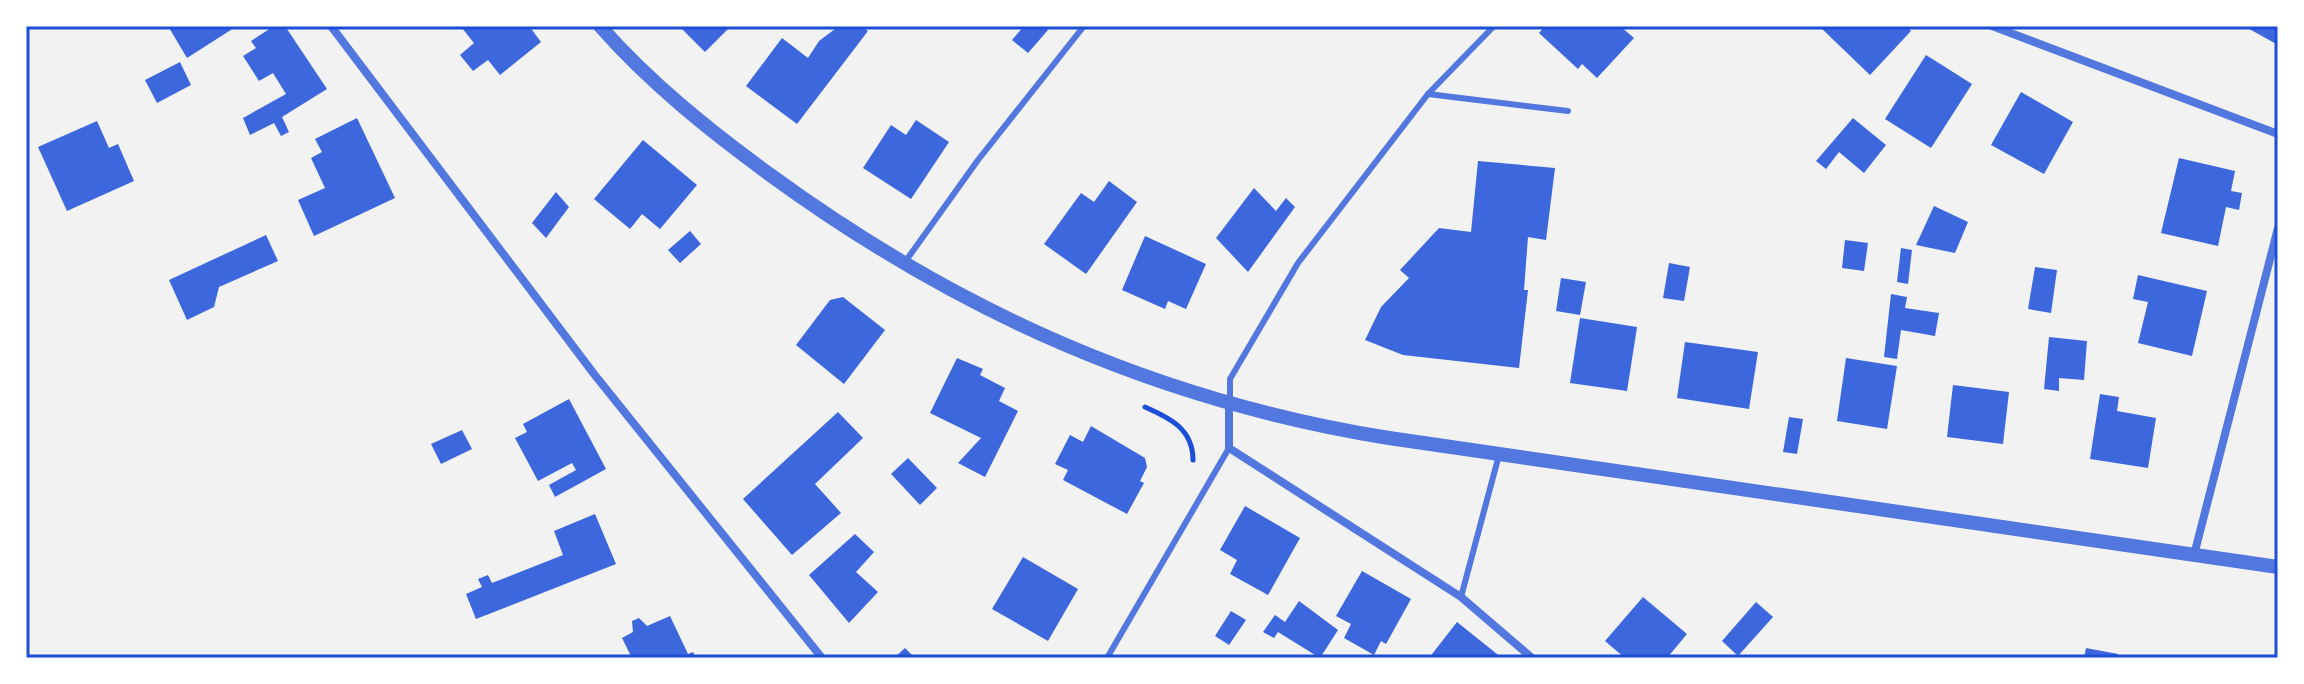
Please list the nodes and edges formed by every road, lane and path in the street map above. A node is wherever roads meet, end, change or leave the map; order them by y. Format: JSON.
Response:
{"nodes":[{"id":1,"x":331,"y":26,"type":"edge"},
{"id":2,"x":600,"y":26,"type":"edge"},
{"id":3,"x":1084,"y":26,"type":"edge"},
{"id":4,"x":1494,"y":26,"type":"edge"},
{"id":5,"x":1992,"y":26,"type":"edge"},
{"id":6,"x":1428,"y":94,"type":"junction"},
{"id":7,"x":1568,"y":111,"type":"dead end"},
{"id":8,"x":2278,"y":134,"type":"edge"},
{"id":9,"x":2278,"y":228,"type":"edge"},
{"id":10,"x":905,"y":262,"type":"junction"},
{"id":11,"x":1136,"y":403,"type":"dead end"},
{"id":12,"x":1229,"y":406,"type":"junction"},
{"id":13,"x":1229,"y":448,"type":"junction"},
{"id":14,"x":1499,"y":455,"type":"junction"},
{"id":15,"x":1194,"y":468,"type":"dead end"},
{"id":16,"x":2194,"y":555,"type":"junction"},
{"id":17,"x":2278,"y":567,"type":"edge"},
{"id":18,"x":1461,"y":597,"type":"junction"},
{"id":19,"x":822,"y":658,"type":"edge"},
{"id":20,"x":1107,"y":658,"type":"edge"},
{"id":21,"x":1532,"y":658,"type":"edge"}],
"edges":[{"from":1,"to":19,"type":"street"},
{"from":2,"to":10,"type":"street"},
{"from":3,"to":10,"type":"lane"},
{"from":4,"to":6,"type":"lane"},
{"from":5,"to":8,"type":"street"},
{"from":6,"to":7,"type":"lane"},
{"from":6,"to":12,"type":"lane"},
{"from":9,"to":16,"type":"street"},
{"from":10,"to":12,"type":"street"},
{"from":11,"to":15,"type":"path"},
{"from":12,"to":13,"type":"street"},
{"from":12,"to":14,"type":"street"},
{"from":13,"to":18,"type":"street"},
{"from":13,"to":20,"type":"lane"},
{"from":14,"to":16,"type":"street"},
{"from":14,"to":18,"type":"lane"},
{"from":16,"to":17,"type":"street"},
{"from":18,"to":21,"type":"street"}]}
